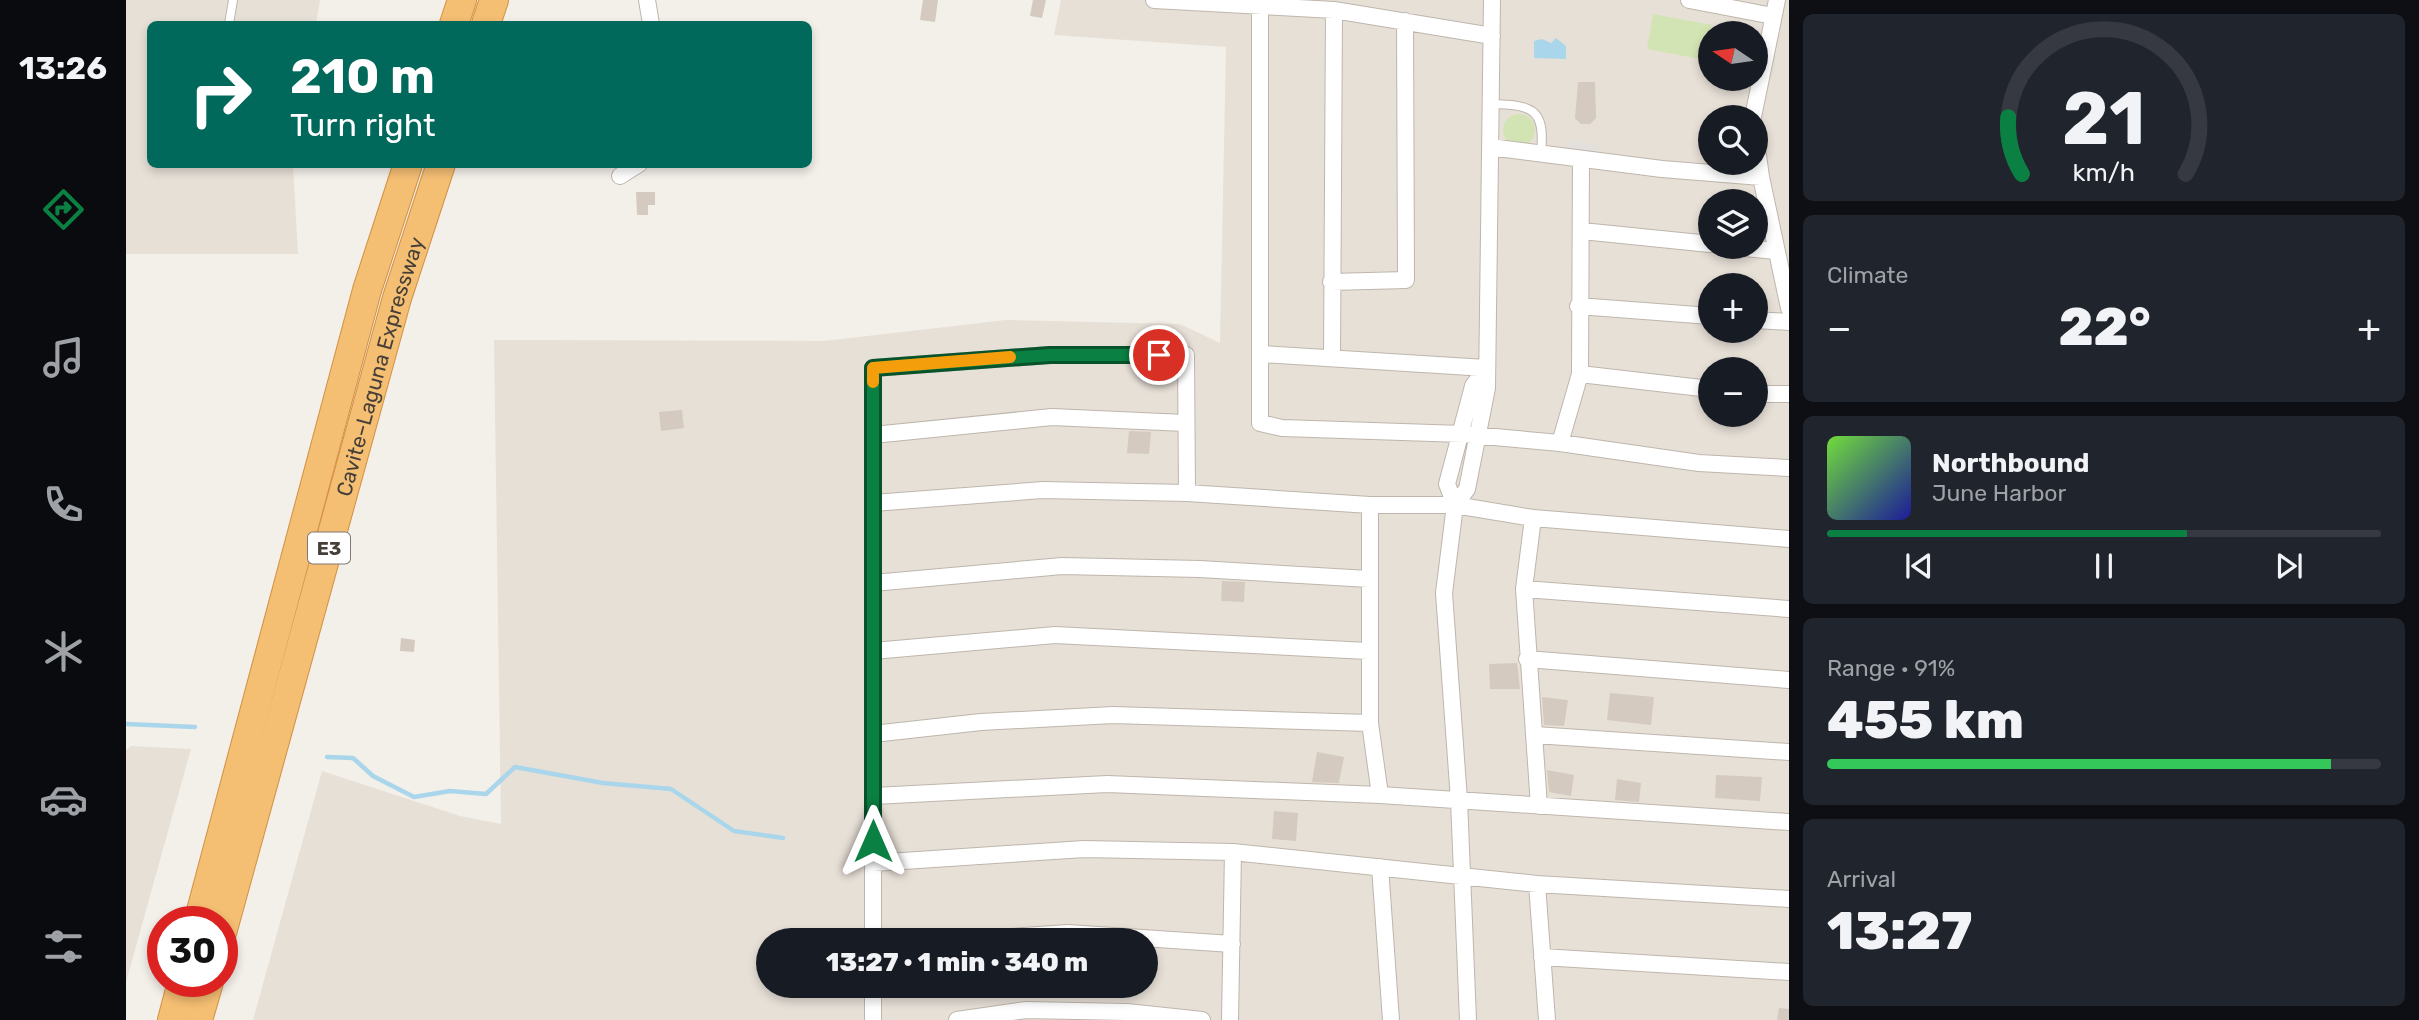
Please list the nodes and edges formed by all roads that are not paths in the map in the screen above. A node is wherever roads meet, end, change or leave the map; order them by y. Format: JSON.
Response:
{"nodes":[{"id":1,"x":233,"y":0,"type":"edge"},
{"id":2,"x":462,"y":0,"type":"edge"},
{"id":3,"x":494,"y":0,"type":"edge"},
{"id":4,"x":647,"y":0,"type":"edge"},
{"id":5,"x":1154,"y":0,"type":"edge"},
{"id":6,"x":1492,"y":0,"type":"edge"},
{"id":7,"x":1689,"y":0,"type":"edge"},
{"id":8,"x":1260,"y":6,"type":"junction"},
{"id":9,"x":1775,"y":8,"type":"edge"},
{"id":10,"x":1334,"y":10,"type":"junction"},
{"id":11,"x":230,"y":21,"type":"edge"},
{"id":12,"x":455,"y":21,"type":"edge"},
{"id":13,"x":487,"y":21,"type":"edge"},
{"id":14,"x":650,"y":21,"type":"edge"},
{"id":15,"x":1405,"y":21,"type":"junction"},
{"id":16,"x":1492,"y":36,"type":"junction"},
{"id":17,"x":1491,"y":104,"type":"junction"},
{"id":18,"x":1755,"y":105,"type":"edge"},
{"id":19,"x":1490,"y":147,"type":"junction"},
{"id":20,"x":1541,"y":152,"type":"junction"},
{"id":21,"x":1581,"y":159,"type":"junction"},
{"id":22,"x":407,"y":168,"type":"edge"},
{"id":23,"x":440,"y":168,"type":"edge"},
{"id":24,"x":633,"y":168,"type":"edge"},
{"id":25,"x":620,"y":176,"type":"dead end"},
{"id":26,"x":1761,"y":177,"type":"joint"},
{"id":27,"x":1581,"y":231,"type":"junction"},
{"id":28,"x":1698,"y":243,"type":"edge"},
{"id":29,"x":1768,"y":250,"type":"edge"},
{"id":30,"x":1776,"y":251,"type":"junction"},
{"id":31,"x":1331,"y":282,"type":"junction"},
{"id":32,"x":1578,"y":306,"type":"junction"},
{"id":33,"x":1789,"y":308,"type":"edge"},
{"id":34,"x":1698,"y":315,"type":"edge"},
{"id":35,"x":1768,"y":321,"type":"edge"},
{"id":36,"x":1789,"y":322,"type":"edge"},
{"id":37,"x":1262,"y":354,"type":"junction"},
{"id":38,"x":1332,"y":358,"type":"junction"},
{"id":39,"x":1486,"y":368,"type":"junction"},
{"id":40,"x":1580,"y":374,"type":"junction"},
{"id":41,"x":1698,"y":388,"type":"edge"},
{"id":42,"x":1768,"y":394,"type":"edge"},
{"id":43,"x":1789,"y":394,"type":"edge"},
{"id":44,"x":1185,"y":423,"type":"junction"},
{"id":45,"x":1469,"y":435,"type":"junction"},
{"id":46,"x":873,"y":436,"type":"junction"},
{"id":47,"x":1560,"y":443,"type":"junction"},
{"id":48,"x":1789,"y":468,"type":"edge"},
{"id":49,"x":1187,"y":493,"type":"junction"},
{"id":50,"x":873,"y":503,"type":"junction"},
{"id":51,"x":1370,"y":505,"type":"junction"},
{"id":52,"x":1455,"y":505,"type":"junction"},
{"id":53,"x":1533,"y":518,"type":"junction"},
{"id":54,"x":1789,"y":539,"type":"edge"},
{"id":55,"x":1369,"y":579,"type":"junction"},
{"id":56,"x":873,"y":583,"type":"junction"},
{"id":57,"x":1524,"y":589,"type":"junction"},
{"id":58,"x":1789,"y":609,"type":"edge"},
{"id":59,"x":873,"y":651,"type":"junction"},
{"id":60,"x":1368,"y":651,"type":"junction"},
{"id":61,"x":1527,"y":659,"type":"junction"},
{"id":62,"x":1789,"y":680,"type":"edge"},
{"id":63,"x":1370,"y":723,"type":"junction"},
{"id":64,"x":873,"y":734,"type":"junction"},
{"id":65,"x":1535,"y":735,"type":"junction"},
{"id":66,"x":1789,"y":752,"type":"edge"},
{"id":67,"x":1380,"y":795,"type":"junction"},
{"id":68,"x":874,"y":796,"type":"junction"},
{"id":69,"x":1459,"y":800,"type":"junction"},
{"id":70,"x":1539,"y":806,"type":"junction"},
{"id":71,"x":1789,"y":822,"type":"edge"},
{"id":72,"x":1233,"y":852,"type":"junction"},
{"id":73,"x":873,"y":863,"type":"junction"},
{"id":74,"x":1380,"y":867,"type":"junction"},
{"id":75,"x":1460,"y":876,"type":"junction"},
{"id":76,"x":1537,"y":884,"type":"junction"},
{"id":77,"x":1789,"y":899,"type":"edge"},
{"id":78,"x":202,"y":906,"type":"edge"},
{"id":79,"x":229,"y":906,"type":"edge"},
{"id":80,"x":873,"y":928,"type":"edge"},
{"id":81,"x":1158,"y":939,"type":"edge"},
{"id":82,"x":1232,"y":944,"type":"junction"},
{"id":83,"x":1542,"y":957,"type":"junction"},
{"id":84,"x":1789,"y":972,"type":"edge"},
{"id":85,"x":178,"y":997,"type":"edge"},
{"id":86,"x":205,"y":997,"type":"edge"},
{"id":87,"x":873,"y":998,"type":"edge"},
{"id":88,"x":172,"y":1020,"type":"edge"},
{"id":89,"x":198,"y":1020,"type":"edge"},
{"id":90,"x":873,"y":1020,"type":"edge"},
{"id":91,"x":957,"y":1020,"type":"edge"},
{"id":92,"x":1202,"y":1020,"type":"edge"},
{"id":93,"x":1230,"y":1020,"type":"edge"},
{"id":94,"x":1391,"y":1020,"type":"edge"},
{"id":95,"x":1468,"y":1020,"type":"edge"},
{"id":96,"x":1547,"y":1020,"type":"edge"}],
"edges":[{"from":1,"to":11,"type":"lane"},
{"from":2,"to":12,"type":"highway"},
{"from":3,"to":13,"type":"highway"},
{"from":4,"to":14,"type":"street"},
{"from":5,"to":8,"type":"street"},
{"from":6,"to":16,"type":"street"},
{"from":7,"to":9,"type":"street"},
{"from":8,"to":10,"type":"street"},
{"from":8,"to":37,"type":"street"},
{"from":9,"to":18,"type":"street"},
{"from":10,"to":15,"type":"street"},
{"from":10,"to":31,"type":"street"},
{"from":15,"to":16,"type":"street"},
{"from":15,"to":31,"type":"street"},
{"from":16,"to":17,"type":"street"},
{"from":17,"to":19,"type":"street"},
{"from":17,"to":20,"type":"lane"},
{"from":19,"to":20,"type":"street"},
{"from":19,"to":39,"type":"street"},
{"from":20,"to":21,"type":"street"},
{"from":21,"to":26,"type":"street"},
{"from":21,"to":27,"type":"street"},
{"from":22,"to":78,"type":"highway","name":"Cavite–Laguna Expressway","number":"E3"},
{"from":23,"to":79,"type":"highway","name":"Cavite–Laguna Expressway","number":"E3"},
{"from":24,"to":25,"type":"street"},
{"from":26,"to":30,"type":"street"},
{"from":27,"to":28,"type":"street"},
{"from":27,"to":32,"type":"street"},
{"from":29,"to":30,"type":"street"},
{"from":30,"to":33,"type":"street"},
{"from":31,"to":38,"type":"street"},
{"from":32,"to":34,"type":"street"},
{"from":32,"to":40,"type":"street"},
{"from":35,"to":36,"type":"street"},
{"from":37,"to":38,"type":"street"},
{"from":37,"to":45,"type":"street"},
{"from":38,"to":39,"type":"street"},
{"from":39,"to":45,"type":"street"},
{"from":40,"to":41,"type":"street"},
{"from":40,"to":47,"type":"street"},
{"from":42,"to":43,"type":"street"},
{"from":44,"to":46,"type":"street"},
{"from":44,"to":46,"type":"street"},
{"from":44,"to":49,"type":"street"},
{"from":45,"to":47,"type":"street"},
{"from":45,"to":52,"type":"street"},
{"from":46,"to":50,"type":"street"},
{"from":47,"to":48,"type":"street"},
{"from":49,"to":50,"type":"street"},
{"from":49,"to":51,"type":"street"},
{"from":50,"to":56,"type":"street"},
{"from":51,"to":52,"type":"street"},
{"from":51,"to":55,"type":"street"},
{"from":52,"to":53,"type":"street"},
{"from":52,"to":69,"type":"street"},
{"from":53,"to":54,"type":"street"},
{"from":53,"to":57,"type":"street"},
{"from":55,"to":56,"type":"street"},
{"from":55,"to":60,"type":"street"},
{"from":56,"to":59,"type":"street"},
{"from":57,"to":58,"type":"street"},
{"from":57,"to":61,"type":"street"},
{"from":59,"to":60,"type":"street"},
{"from":59,"to":64,"type":"street"},
{"from":60,"to":63,"type":"street"},
{"from":61,"to":62,"type":"street"},
{"from":61,"to":65,"type":"street"},
{"from":63,"to":64,"type":"street"},
{"from":63,"to":67,"type":"street"},
{"from":64,"to":68,"type":"street"},
{"from":65,"to":66,"type":"street"},
{"from":65,"to":70,"type":"street"},
{"from":67,"to":68,"type":"street"},
{"from":67,"to":69,"type":"street"},
{"from":68,"to":73,"type":"street"},
{"from":69,"to":70,"type":"street"},
{"from":69,"to":75,"type":"street"},
{"from":70,"to":71,"type":"street"},
{"from":72,"to":73,"type":"street"},
{"from":72,"to":74,"type":"street"},
{"from":72,"to":82,"type":"street"},
{"from":73,"to":80,"type":"street"},
{"from":74,"to":75,"type":"street"},
{"from":74,"to":94,"type":"street"},
{"from":75,"to":76,"type":"street"},
{"from":75,"to":95,"type":"street"},
{"from":76,"to":77,"type":"street"},
{"from":76,"to":83,"type":"street"},
{"from":81,"to":82,"type":"street"},
{"from":82,"to":93,"type":"street"},
{"from":83,"to":84,"type":"street"},
{"from":83,"to":96,"type":"street"},
{"from":85,"to":88,"type":"highway"},
{"from":86,"to":89,"type":"highway"},
{"from":87,"to":90,"type":"street"},
{"from":91,"to":92,"type":"street"}]}
